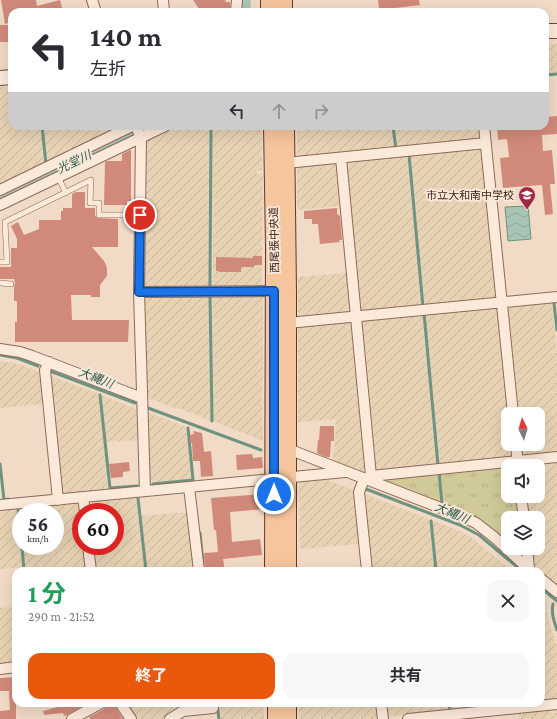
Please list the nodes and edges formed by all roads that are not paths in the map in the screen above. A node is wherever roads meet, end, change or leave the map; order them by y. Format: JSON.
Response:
{"nodes":[{"id":1,"x":124,"y":130,"type":"edge"},
{"id":2,"x":150,"y":130,"type":"edge"},
{"id":3,"x":272,"y":130,"type":"edge"},
{"id":4,"x":286,"y":130,"type":"edge"},
{"id":5,"x":484,"y":130,"type":"edge"},
{"id":6,"x":139,"y":133,"type":"edge"},
{"id":7,"x":486,"y":143,"type":"junction"},
{"id":8,"x":341,"y":158,"type":"junction"},
{"id":9,"x":286,"y":163,"type":"junction"},
{"id":10,"x":58,"y":177,"type":"junction"},
{"id":11,"x":0,"y":190,"type":"edge"},
{"id":12,"x":66,"y":193,"type":"junction"},
{"id":13,"x":0,"y":205,"type":"edge"},
{"id":14,"x":140,"y":215,"type":"junction"},
{"id":15,"x":0,"y":262,"type":"edge"},
{"id":16,"x":0,"y":283,"type":"edge"},
{"id":17,"x":11,"y":284,"type":"dead end"},
{"id":18,"x":274,"y":291,"type":"junction"},
{"id":19,"x":139,"y":292,"type":"junction"},
{"id":20,"x":557,"y":297,"type":"edge"},
{"id":21,"x":502,"y":303,"type":"junction"},
{"id":22,"x":356,"y":317,"type":"junction"},
{"id":23,"x":288,"y":323,"type":"junction"},
{"id":24,"x":0,"y":349,"type":"edge"},
{"id":25,"x":49,"y":362,"type":"junction"},
{"id":26,"x":142,"y":398,"type":"junction"},
{"id":27,"x":512,"y":407,"type":"edge"},
{"id":28,"x":288,"y":449,"type":"junction"},
{"id":29,"x":557,"y":457,"type":"edge"},
{"id":30,"x":544,"y":459,"type":"edge"},
{"id":31,"x":501,"y":465,"type":"edge"},
{"id":32,"x":346,"y":472,"type":"junction"},
{"id":33,"x":368,"y":477,"type":"junction"},
{"id":34,"x":281,"y":478,"type":"junction"},
{"id":35,"x":189,"y":487,"type":"junction"},
{"id":36,"x":145,"y":491,"type":"junction"},
{"id":37,"x":84,"y":497,"type":"junction"},
{"id":38,"x":58,"y":500,"type":"junction"},
{"id":39,"x":84,"y":503,"type":"edge"},
{"id":40,"x":0,"y":505,"type":"edge"},
{"id":41,"x":89,"y":555,"type":"edge"},
{"id":42,"x":528,"y":555,"type":"edge"},
{"id":43,"x":91,"y":567,"type":"edge"},
{"id":44,"x":199,"y":567,"type":"edge"},
{"id":45,"x":274,"y":567,"type":"edge"},
{"id":46,"x":288,"y":567,"type":"edge"},
{"id":47,"x":367,"y":567,"type":"edge"},
{"id":48,"x":527,"y":567,"type":"edge"},
{"id":49,"x":530,"y":567,"type":"edge"},
{"id":50,"x":545,"y":582,"type":"edge"},
{"id":51,"x":557,"y":592,"type":"edge"},
{"id":52,"x":12,"y":668,"type":"edge"},
{"id":53,"x":0,"y":669,"type":"edge"},
{"id":54,"x":557,"y":704,"type":"edge"},
{"id":55,"x":545,"y":705,"type":"edge"},
{"id":56,"x":94,"y":707,"type":"edge"},
{"id":57,"x":123,"y":707,"type":"edge"},
{"id":58,"x":207,"y":707,"type":"edge"},
{"id":59,"x":213,"y":707,"type":"edge"},
{"id":60,"x":276,"y":707,"type":"edge"},
{"id":61,"x":288,"y":707,"type":"edge"},
{"id":62,"x":382,"y":707,"type":"edge"},
{"id":63,"x":507,"y":707,"type":"edge"},
{"id":64,"x":515,"y":707,"type":"edge"},
{"id":65,"x":72,"y":719,"type":"edge"},
{"id":66,"x":131,"y":719,"type":"edge"},
{"id":67,"x":170,"y":719,"type":"edge"},
{"id":68,"x":214,"y":719,"type":"edge"},
{"id":69,"x":276,"y":719,"type":"edge"},
{"id":70,"x":288,"y":719,"type":"edge"},
{"id":71,"x":383,"y":719,"type":"edge"},
{"id":72,"x":408,"y":719,"type":"edge"},
{"id":73,"x":517,"y":719,"type":"edge"}],
"edges":[{"from":1,"to":11,"type":"street"},
{"from":2,"to":6,"type":"street"},
{"from":3,"to":18,"type":"main road","name":"西尾張中央道"},
{"from":4,"to":9,"type":"main road","name":"西尾張中央道"},
{"from":5,"to":7,"type":"street"},
{"from":6,"to":10,"type":"street"},
{"from":6,"to":14,"type":"street"},
{"from":7,"to":8,"type":"street"},
{"from":7,"to":21,"type":"street"},
{"from":8,"to":9,"type":"street"},
{"from":8,"to":22,"type":"street"},
{"from":9,"to":23,"type":"main road","name":"西尾張中央道"},
{"from":10,"to":12,"type":"lane"},
{"from":10,"to":13,"type":"street"},
{"from":12,"to":14,"type":"lane"},
{"from":12,"to":15,"type":"lane"},
{"from":14,"to":19,"type":"street"},
{"from":16,"to":17,"type":"lane"},
{"from":18,"to":19,"type":"street"},
{"from":18,"to":34,"type":"main road","name":"西尾張中央道"},
{"from":19,"to":26,"type":"street"},
{"from":20,"to":21,"type":"street"},
{"from":21,"to":22,"type":"street"},
{"from":21,"to":27,"type":"street"},
{"from":22,"to":23,"type":"street"},
{"from":22,"to":33,"type":"street"},
{"from":23,"to":28,"type":"main road","name":"西尾張中央道"},
{"from":24,"to":25,"type":"street"},
{"from":25,"to":26,"type":"street"},
{"from":25,"to":38,"type":"street"},
{"from":26,"to":36,"type":"street"},
{"from":28,"to":32,"type":"street"},
{"from":28,"to":34,"type":"main road","name":"西尾張中央道"},
{"from":29,"to":30,"type":"street"},
{"from":31,"to":33,"type":"street"},
{"from":32,"to":33,"type":"street"},
{"from":32,"to":34,"type":"street"},
{"from":33,"to":47,"type":"street"},
{"from":33,"to":48,"type":"street"},
{"from":34,"to":35,"type":"street"},
{"from":34,"to":45,"type":"main road","name":"西尾張中央道"},
{"from":34,"to":46,"type":"main road","name":"西尾張中央道"},
{"from":35,"to":36,"type":"street"},
{"from":35,"to":44,"type":"street"},
{"from":36,"to":37,"type":"street"},
{"from":37,"to":38,"type":"street"},
{"from":37,"to":39,"type":"street"},
{"from":38,"to":40,"type":"street"},
{"from":41,"to":43,"type":"street"},
{"from":42,"to":49,"type":"street"},
{"from":50,"to":51,"type":"street"},
{"from":52,"to":53,"type":"street"},
{"from":54,"to":55,"type":"street"},
{"from":56,"to":65,"type":"street"},
{"from":57,"to":66,"type":"street"},
{"from":58,"to":67,"type":"street"},
{"from":59,"to":68,"type":"street"},
{"from":60,"to":69,"type":"main road"},
{"from":61,"to":70,"type":"main road"},
{"from":62,"to":71,"type":"street"},
{"from":63,"to":72,"type":"street"},
{"from":64,"to":73,"type":"street"}]}
